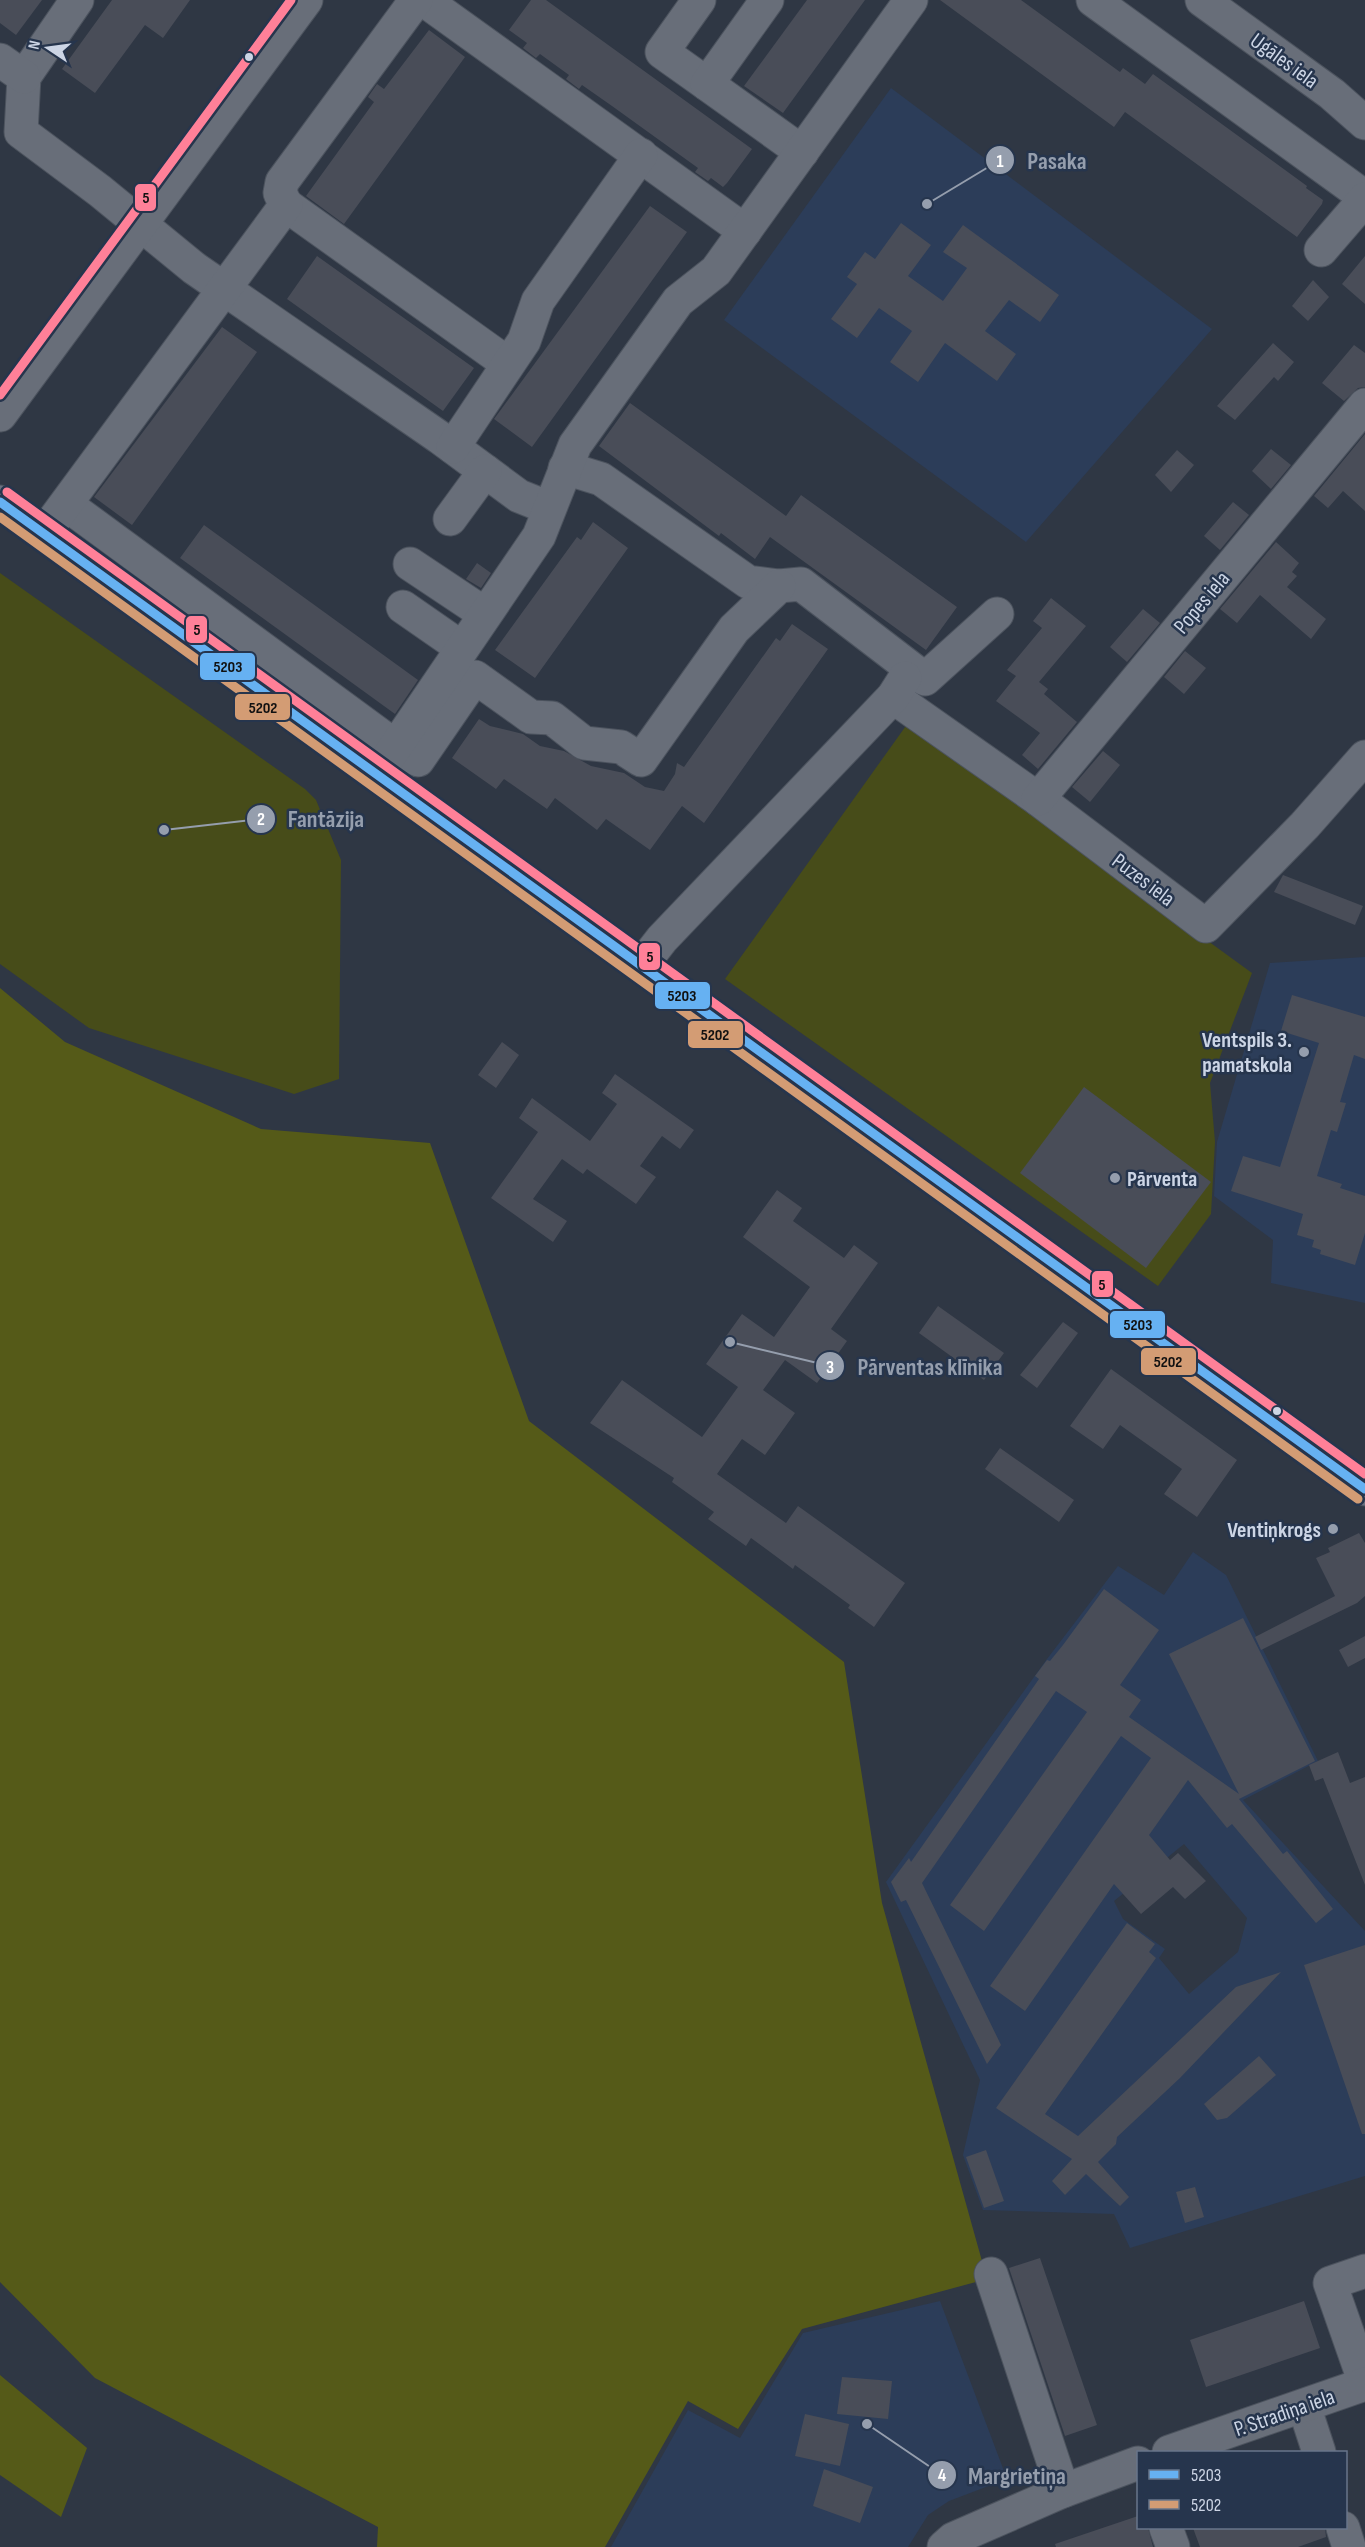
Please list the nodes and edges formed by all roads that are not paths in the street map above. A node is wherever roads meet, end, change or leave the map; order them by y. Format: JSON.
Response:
{"nodes":[{"id":1,"x":77,"y":0,"type":"edge"},
{"id":2,"x":306,"y":0,"type":"edge"},
{"id":3,"x":416,"y":0,"type":"edge"},
{"id":4,"x":424,"y":0,"type":"edge"},
{"id":5,"x":699,"y":0,"type":"edge"},
{"id":6,"x":767,"y":0,"type":"edge"},
{"id":7,"x":911,"y":0,"type":"edge"},
{"id":8,"x":1094,"y":0,"type":"edge"},
{"id":9,"x":1202,"y":0,"type":"edge"},
{"id":10,"x":12,"y":68,"type":"edge"},
{"id":11,"x":707,"y":84,"type":"junction"},
{"id":12,"x":1365,"y":123,"type":"edge"},
{"id":13,"x":802,"y":152,"type":"junction"},
{"id":14,"x":640,"y":155,"type":"junction"},
{"id":15,"x":1365,"y":198,"type":"edge"},
{"id":16,"x":286,"y":205,"type":"junction"},
{"id":17,"x":140,"y":226,"type":"junction"},
{"id":18,"x":745,"y":231,"type":"junction"},
{"id":19,"x":1321,"y":250,"type":"dead end"},
{"id":20,"x":225,"y":288,"type":"junction"},
{"id":21,"x":507,"y":363,"type":"junction"},
{"id":22,"x":1365,"y":405,"type":"edge"},
{"id":23,"x":0,"y":415,"type":"edge"},
{"id":24,"x":453,"y":447,"type":"junction"},
{"id":25,"x":565,"y":468,"type":"junction"},
{"id":26,"x":484,"y":471,"type":"junction"},
{"id":27,"x":0,"y":502,"type":"edge"},
{"id":28,"x":67,"y":505,"type":"junction"},
{"id":29,"x":549,"y":508,"type":"junction"},
{"id":30,"x":450,"y":519,"type":"dead end"},
{"id":31,"x":43,"y":533,"type":"junction"},
{"id":32,"x":410,"y":564,"type":"dead end"},
{"id":33,"x":779,"y":586,"type":"junction"},
{"id":34,"x":403,"y":607,"type":"dead end"},
{"id":35,"x":485,"y":614,"type":"junction"},
{"id":36,"x":997,"y":614,"type":"dead end"},
{"id":37,"x":464,"y":662,"type":"junction"},
{"id":38,"x":911,"y":668,"type":"junction"},
{"id":39,"x":893,"y":697,"type":"junction"},
{"id":40,"x":395,"y":746,"type":"junction"},
{"id":41,"x":1365,"y":757,"type":"edge"},
{"id":42,"x":377,"y":774,"type":"junction"},
{"id":43,"x":1038,"y":799,"type":"junction"},
{"id":44,"x":641,"y":966,"type":"junction"},
{"id":45,"x":1365,"y":1489,"type":"edge"},
{"id":46,"x":1365,"y":2271,"type":"edge"},
{"id":47,"x":991,"y":2274,"type":"dead end"},
{"id":48,"x":1365,"y":2384,"type":"edge"},
{"id":49,"x":1304,"y":2406,"type":"junction"},
{"id":50,"x":1172,"y":2451,"type":"edge"},
{"id":51,"x":1319,"y":2451,"type":"edge"},
{"id":52,"x":1137,"y":2463,"type":"edge"},
{"id":53,"x":1063,"y":2491,"type":"junction"},
{"id":54,"x":1166,"y":2529,"type":"edge"},
{"id":55,"x":944,"y":2547,"type":"edge"},
{"id":56,"x":1173,"y":2547,"type":"edge"}],
"edges":[{"from":1,"to":10,"type":"street"},
{"from":2,"to":17,"type":"street"},
{"from":3,"to":16,"type":"street"},
{"from":4,"to":14,"type":"street"},
{"from":5,"to":11,"type":"street"},
{"from":6,"to":11,"type":"street"},
{"from":7,"to":13,"type":"street"},
{"from":8,"to":15,"type":"street"},
{"from":9,"to":12,"type":"street","name":"Ugāles iela"},
{"from":10,"to":17,"type":"street"},
{"from":11,"to":13,"type":"street"},
{"from":13,"to":18,"type":"street"},
{"from":14,"to":18,"type":"street"},
{"from":14,"to":21,"type":"street"},
{"from":15,"to":19,"type":"street"},
{"from":16,"to":20,"type":"street"},
{"from":16,"to":21,"type":"street"},
{"from":17,"to":20,"type":"street"},
{"from":17,"to":23,"type":"street"},
{"from":18,"to":25,"type":"street"},
{"from":20,"to":24,"type":"street"},
{"from":20,"to":28,"type":"street"},
{"from":21,"to":24,"type":"street"},
{"from":22,"to":43,"type":"street","name":"Popes iela"},
{"from":24,"to":26,"type":"street"},
{"from":25,"to":29,"type":"street"},
{"from":25,"to":33,"type":"street"},
{"from":26,"to":29,"type":"street"},
{"from":26,"to":30,"type":"street"},
{"from":27,"to":31,"type":"main road"},
{"from":28,"to":31,"type":"street"},
{"from":28,"to":40,"type":"street"},
{"from":29,"to":35,"type":"street"},
{"from":31,"to":42,"type":"main road"},
{"from":32,"to":35,"type":"street"},
{"from":33,"to":37,"type":"street"},
{"from":33,"to":38,"type":"street"},
{"from":34,"to":37,"type":"street"},
{"from":35,"to":37,"type":"street"},
{"from":36,"to":38,"type":"street"},
{"from":37,"to":40,"type":"street"},
{"from":38,"to":39,"type":"street"},
{"from":39,"to":43,"type":"street","name":"Puzes iela"},
{"from":39,"to":44,"type":"street"},
{"from":40,"to":42,"type":"street"},
{"from":41,"to":43,"type":"street","name":"Puzes iela"},
{"from":42,"to":44,"type":"main road"},
{"from":44,"to":45,"type":"main road"},
{"from":46,"to":48,"type":"street"},
{"from":47,"to":53,"type":"street"},
{"from":48,"to":49,"type":"street","name":"P. Stradiņa iela"},
{"from":49,"to":50,"type":"street","name":"P. Stradiņa iela"},
{"from":49,"to":51,"type":"street"},
{"from":52,"to":53,"type":"street"},
{"from":53,"to":55,"type":"street"},
{"from":54,"to":56,"type":"street"}]}
